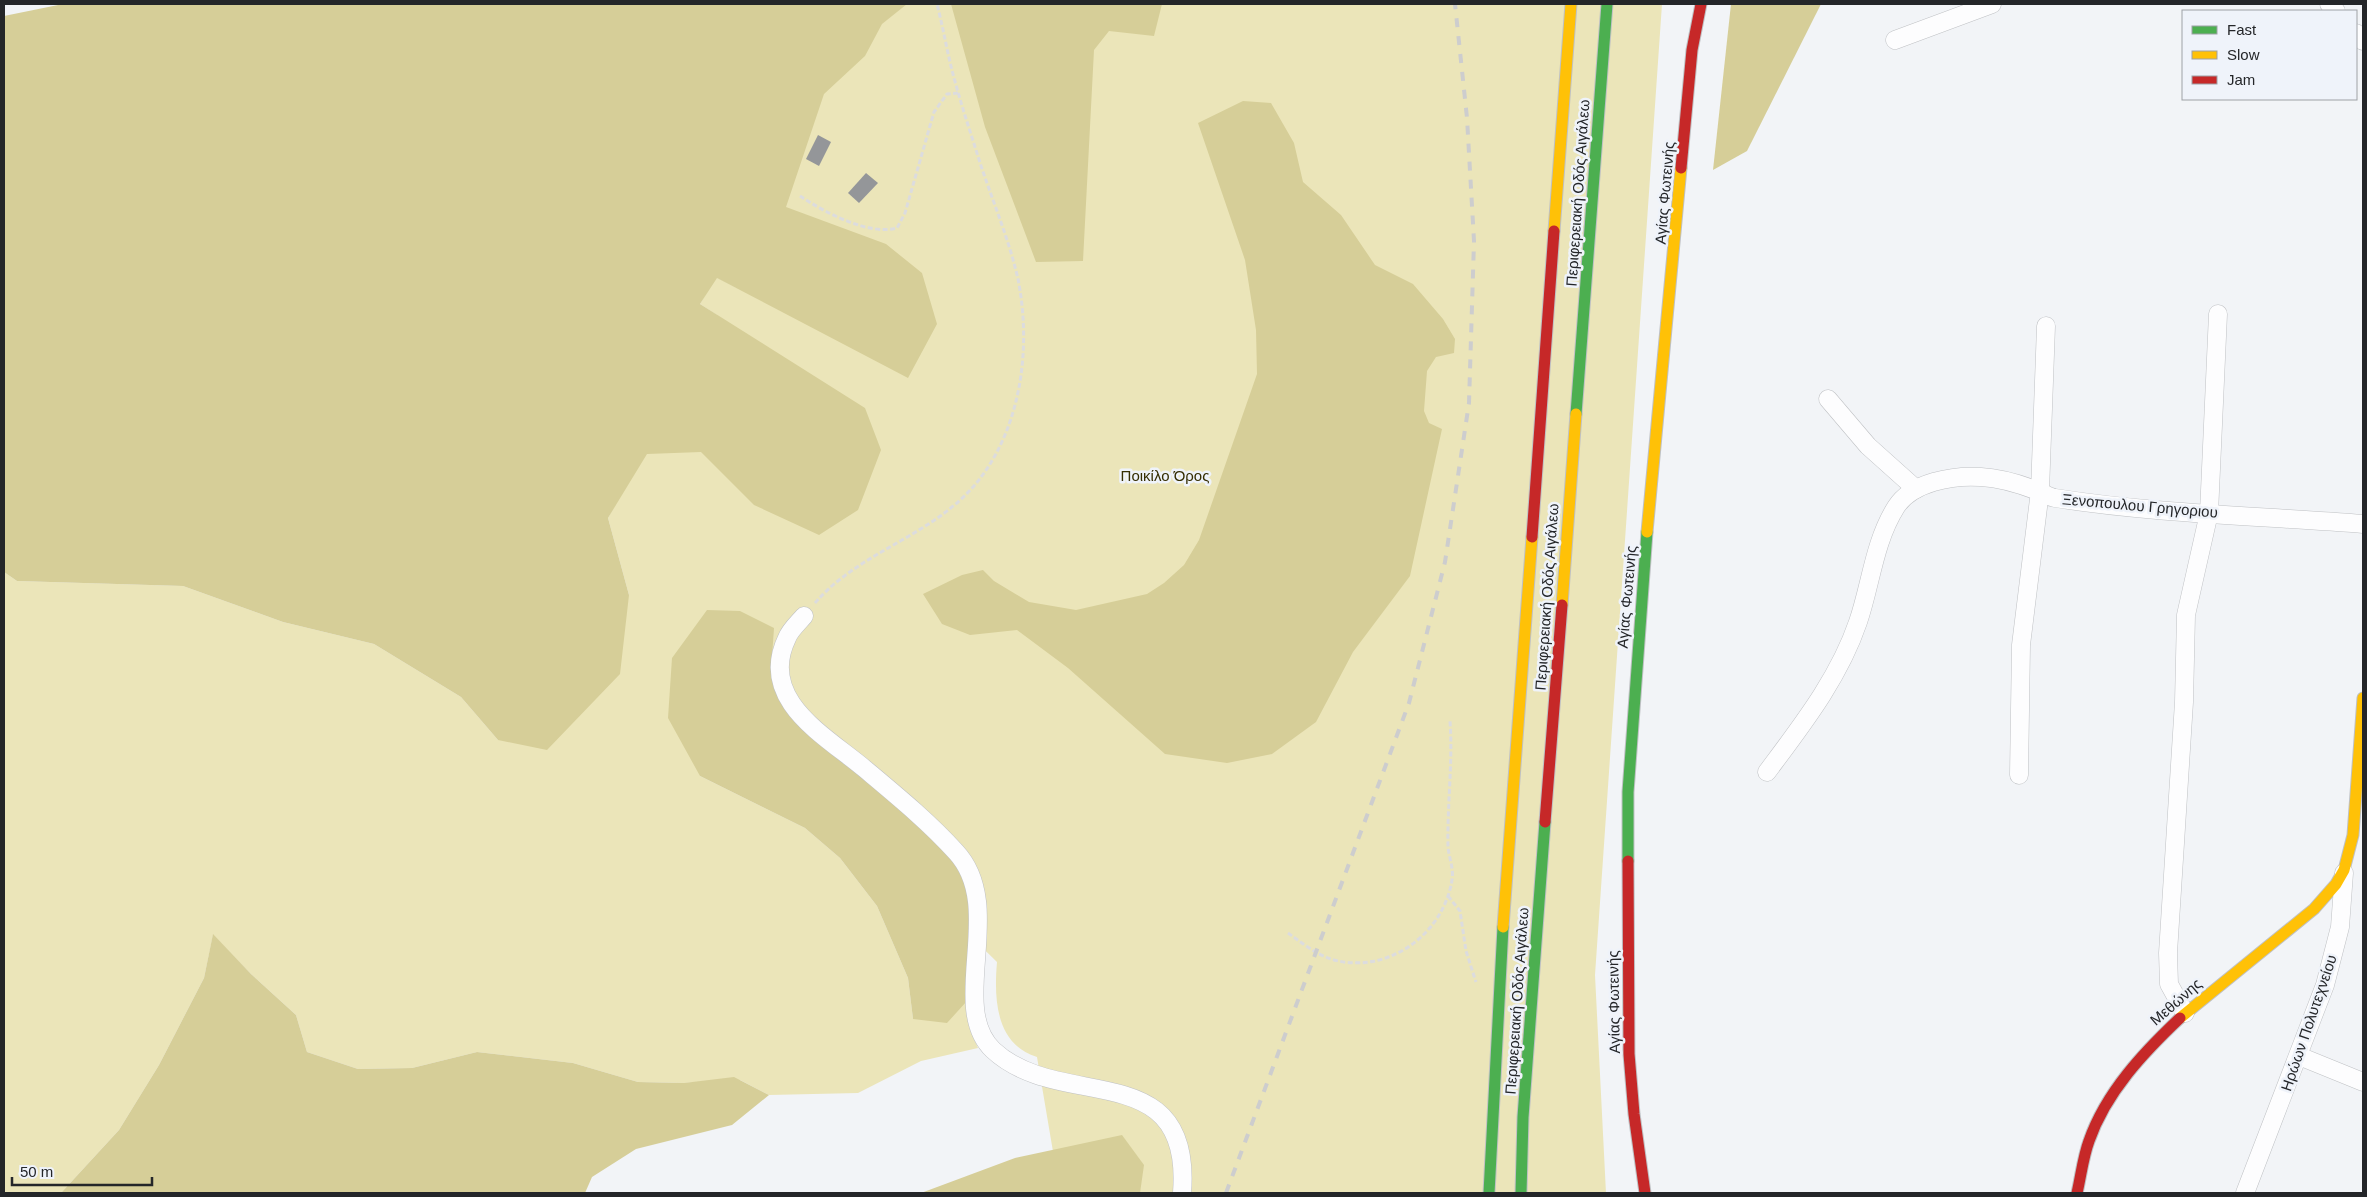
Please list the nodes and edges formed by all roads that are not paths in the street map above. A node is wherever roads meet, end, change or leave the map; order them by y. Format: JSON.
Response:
{"nodes":[{"id":1,"x":1572,"y":4,"type":"edge"},
{"id":2,"x":1607,"y":4,"type":"edge"},
{"id":3,"x":1701,"y":4,"type":"edge"},
{"id":4,"x":1992,"y":4,"type":"edge"},
{"id":5,"x":1895,"y":40,"type":"dead end"},
{"id":6,"x":2218,"y":314,"type":"dead end"},
{"id":7,"x":2046,"y":326,"type":"dead end"},
{"id":8,"x":1828,"y":399,"type":"dead end"},
{"id":9,"x":1916,"y":489,"type":"junction"},
{"id":10,"x":2040,"y":491,"type":"junction"},
{"id":11,"x":2209,"y":513,"type":"junction"},
{"id":12,"x":2363,"y":524,"type":"edge"},
{"id":13,"x":804,"y":616,"type":"road end"},
{"id":14,"x":2363,"y":698,"type":"edge"},
{"id":15,"x":1768,"y":772,"type":"dead end"},
{"id":16,"x":2019,"y":775,"type":"dead end"},
{"id":17,"x":2344,"y":869,"type":"junction"},
{"id":18,"x":2185,"y":1013,"type":"junction"},
{"id":19,"x":2299,"y":1056,"type":"junction"},
{"id":20,"x":2363,"y":1082,"type":"edge"},
{"id":21,"x":1182,"y":1193,"type":"edge"},
{"id":22,"x":1489,"y":1193,"type":"edge"},
{"id":23,"x":1521,"y":1193,"type":"edge"},
{"id":24,"x":1645,"y":1193,"type":"edge"},
{"id":25,"x":2077,"y":1193,"type":"edge"},
{"id":26,"x":2245,"y":1193,"type":"edge"}],
"edges":[{"from":1,"to":22,"type":"main road","name":"Περιφερειακή Οδός Αιγάλεω"},
{"from":2,"to":23,"type":"main road","name":"Περιφερειακή Οδός Αιγάλεω"},
{"from":3,"to":24,"type":"main road","name":"Αγίας Φωτεινής"},
{"from":4,"to":5,"type":"street"},
{"from":6,"to":11,"type":"street"},
{"from":7,"to":10,"type":"street"},
{"from":8,"to":9,"type":"street"},
{"from":9,"to":10,"type":"street","name":"Ξενοπουλου Γρηγοριου"},
{"from":9,"to":15,"type":"street","name":"Ξενοπουλου Γρηγοριου"},
{"from":10,"to":11,"type":"street","name":"Ξενοπουλου Γρηγοριου"},
{"from":10,"to":16,"type":"street"},
{"from":11,"to":12,"type":"street","name":"Ξενοπουλου Γρηγοριου"},
{"from":11,"to":18,"type":"street"},
{"from":13,"to":21,"type":"street"},
{"from":14,"to":17,"type":"main road","name":"Ηρώων Πολυτεχνείου"},
{"from":17,"to":18,"type":"main road","name":"Μεθώνης"},
{"from":17,"to":19,"type":"street","name":"Ηρώων Πολυτεχνείου"},
{"from":18,"to":25,"type":"main road","name":"Μεθώνης"},
{"from":19,"to":20,"type":"street"},
{"from":19,"to":26,"type":"street","name":"Ηρώων Πολυτεχνείου"}]}
